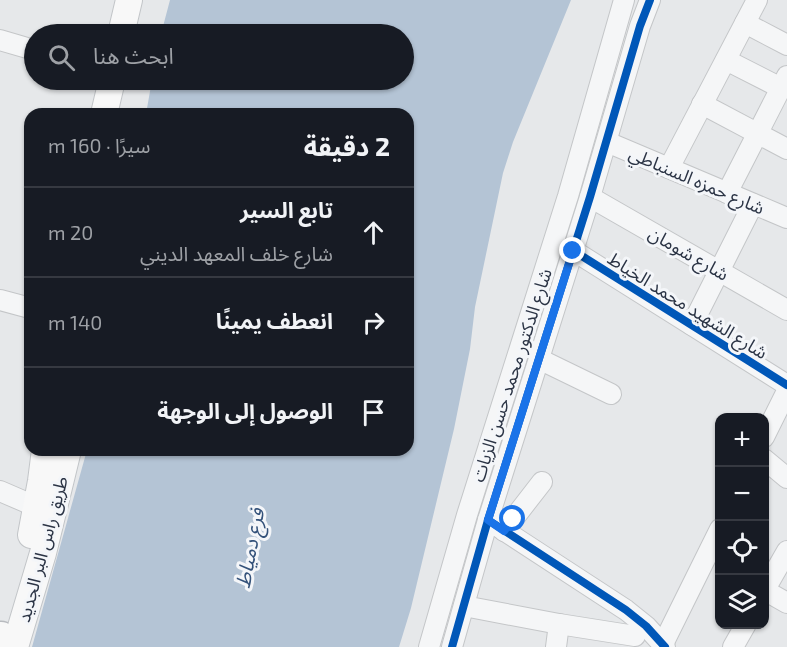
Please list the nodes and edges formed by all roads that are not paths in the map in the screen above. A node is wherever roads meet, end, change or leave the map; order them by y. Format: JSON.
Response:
{"nodes":[{"id":1,"x":129,"y":0,"type":"edge"},
{"id":2,"x":143,"y":0,"type":"edge"},
{"id":3,"x":624,"y":0,"type":"edge"},
{"id":4,"x":650,"y":0,"type":"edge"},
{"id":5,"x":757,"y":0,"type":"edge"},
{"id":6,"x":745,"y":22,"type":"junction"},
{"id":7,"x":123,"y":24,"type":"edge"},
{"id":8,"x":138,"y":24,"type":"edge"},
{"id":9,"x":0,"y":40,"type":"edge"},
{"id":10,"x":787,"y":45,"type":"edge"},
{"id":11,"x":24,"y":47,"type":"edge"},
{"id":12,"x":726,"y":60,"type":"junction"},
{"id":13,"x":784,"y":82,"type":"edge"},
{"id":14,"x":110,"y":90,"type":"edge"},
{"id":15,"x":126,"y":90,"type":"edge"},
{"id":16,"x":702,"y":104,"type":"junction"},
{"id":17,"x":105,"y":108,"type":"edge"},
{"id":18,"x":123,"y":108,"type":"edge"},
{"id":19,"x":758,"y":134,"type":"junction"},
{"id":20,"x":607,"y":142,"type":"junction"},
{"id":21,"x":787,"y":149,"type":"edge"},
{"id":22,"x":669,"y":168,"type":"junction"},
{"id":23,"x":727,"y":193,"type":"junction"},
{"id":24,"x":590,"y":197,"type":"junction"},
{"id":25,"x":753,"y":204,"type":"junction"},
{"id":26,"x":787,"y":218,"type":"edge"},
{"id":27,"x":573,"y":251,"type":"junction"},
{"id":28,"x":719,"y":271,"type":"junction"},
{"id":29,"x":0,"y":300,"type":"edge"},
{"id":30,"x":24,"y":306,"type":"edge"},
{"id":31,"x":787,"y":310,"type":"edge"},
{"id":32,"x":692,"y":325,"type":"junction"},
{"id":33,"x":539,"y":359,"type":"junction"},
{"id":34,"x":787,"y":384,"type":"edge"},
{"id":35,"x":787,"y":391,"type":"edge"},
{"id":36,"x":611,"y":394,"type":"dead end"},
{"id":37,"x":769,"y":429,"type":"edge"},
{"id":38,"x":44,"y":456,"type":"edge"},
{"id":39,"x":67,"y":456,"type":"edge"},
{"id":40,"x":769,"y":462,"type":"edge"},
{"id":41,"x":787,"y":478,"type":"edge"},
{"id":42,"x":542,"y":482,"type":"dead end"},
{"id":43,"x":0,"y":491,"type":"edge"},
{"id":44,"x":37,"y":507,"type":"junction"},
{"id":45,"x":496,"y":526,"type":"junction"},
{"id":46,"x":787,"y":551,"type":"edge"},
{"id":47,"x":713,"y":560,"type":"edge"},
{"id":48,"x":769,"y":583,"type":"edge"},
{"id":49,"x":769,"y":592,"type":"edge"},
{"id":50,"x":787,"y":603,"type":"edge"},
{"id":51,"x":463,"y":610,"type":"junction"},
{"id":52,"x":633,"y":615,"type":"junction"},
{"id":53,"x":560,"y":624,"type":"junction"},
{"id":54,"x":743,"y":629,"type":"edge"},
{"id":55,"x":597,"y":639,"type":"edge"},
{"id":56,"x":4,"y":641,"type":"edge"},
{"id":57,"x":635,"y":641,"type":"edge"},
{"id":58,"x":664,"y":646,"type":"edge"},
{"id":59,"x":429,"y":647,"type":"edge"},
{"id":60,"x":452,"y":647,"type":"edge"},
{"id":61,"x":468,"y":647,"type":"edge"},
{"id":62,"x":556,"y":647,"type":"edge"},
{"id":63,"x":733,"y":647,"type":"edge"}],
"edges":[{"from":1,"to":7,"type":"main road"},
{"from":2,"to":8,"type":"main road"},
{"from":3,"to":59,"type":"street","name":"شارع الدكتور محمد حسن الزيات"},
{"from":4,"to":20,"type":"street","name":"شارع الدكتور محمد حسن الزيات"},
{"from":5,"to":6,"type":"street"},
{"from":6,"to":10,"type":"street"},
{"from":6,"to":12,"type":"street"},
{"from":9,"to":11,"type":"street"},
{"from":12,"to":13,"type":"street"},
{"from":12,"to":16,"type":"street"},
{"from":13,"to":19,"type":"street"},
{"from":14,"to":17,"type":"main road"},
{"from":15,"to":18,"type":"main road"},
{"from":16,"to":19,"type":"street"},
{"from":16,"to":22,"type":"street"},
{"from":19,"to":21,"type":"street"},
{"from":19,"to":23,"type":"street"},
{"from":20,"to":22,"type":"street","name":"شارع حمزه السنباطي"},
{"from":20,"to":24,"type":"street","name":"شارع الدكتور محمد حسن الزيات"},
{"from":22,"to":23,"type":"street","name":"شارع حمزه السنباطي"},
{"from":23,"to":25,"type":"street","name":"شارع حمزه السنباطي"},
{"from":24,"to":27,"type":"street","name":"شارع الدكتور محمد حسن الزيات"},
{"from":24,"to":28,"type":"street","name":"شارع شومان"},
{"from":25,"to":26,"type":"street","name":"شارع حمزه السنباطي"},
{"from":25,"to":28,"type":"street"},
{"from":27,"to":32,"type":"street","name":"شارع الشهيد محمد الخياط"},
{"from":27,"to":33,"type":"street","name":"شارع الدكتور محمد حسن الزيات"},
{"from":28,"to":31,"type":"street","name":"شارع شومان"},
{"from":28,"to":32,"type":"street"},
{"from":29,"to":30,"type":"street"},
{"from":32,"to":34,"type":"street","name":"شارع الشهيد محمد الخياط"},
{"from":33,"to":36,"type":"street"},
{"from":33,"to":45,"type":"street","name":"شارع الدكتور محمد حسن الزيات"},
{"from":35,"to":37,"type":"street"},
{"from":38,"to":44,"type":"main road","name":"طريق راس البر الجديد"},
{"from":39,"to":56,"type":"main road","name":"طريق راس البر الجديد"},
{"from":40,"to":41,"type":"street"},
{"from":42,"to":45,"type":"street"},
{"from":43,"to":44,"type":"street"},
{"from":44,"to":56,"type":"main road","name":"طريق راس البر الجديد"},
{"from":45,"to":51,"type":"street","name":"شارع الدكتور محمد حسن الزيات"},
{"from":45,"to":52,"type":"street"},
{"from":46,"to":48,"type":"street"},
{"from":47,"to":58,"type":"street"},
{"from":49,"to":50,"type":"street"},
{"from":51,"to":53,"type":"street"},
{"from":51,"to":60,"type":"street","name":"شارع الدكتور محمد حسن الزيات"},
{"from":51,"to":61,"type":"street"},
{"from":52,"to":57,"type":"street"},
{"from":52,"to":58,"type":"street"},
{"from":53,"to":55,"type":"street"},
{"from":53,"to":62,"type":"street"},
{"from":54,"to":63,"type":"street"},
{"from":55,"to":57,"type":"street"}]}
